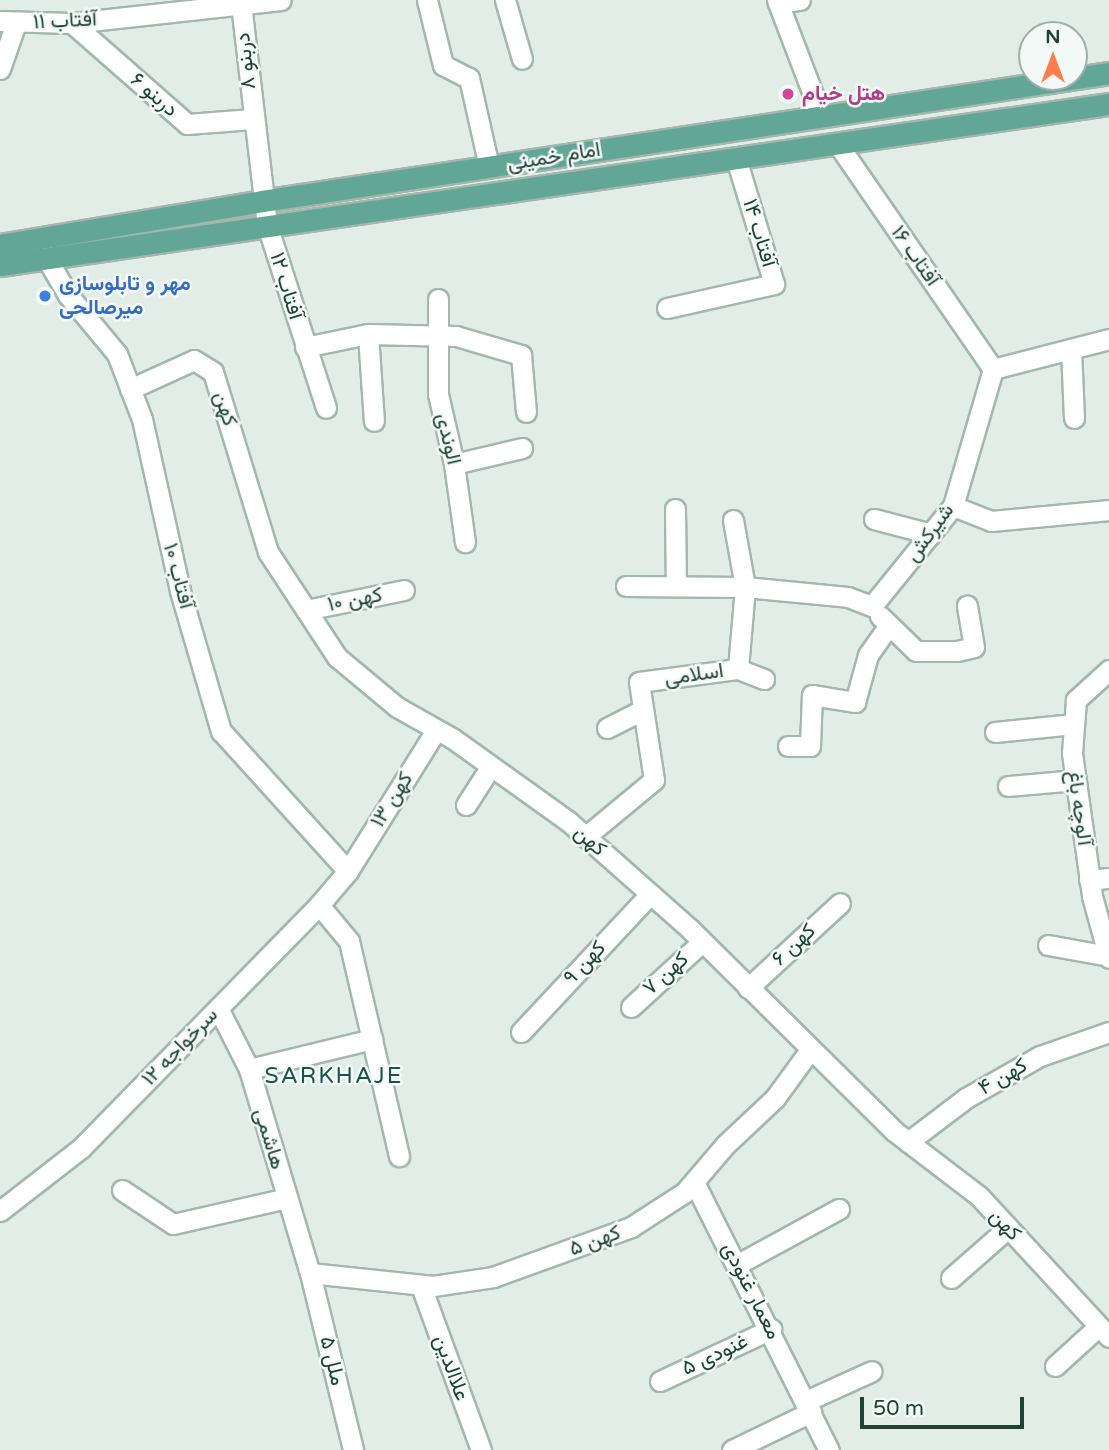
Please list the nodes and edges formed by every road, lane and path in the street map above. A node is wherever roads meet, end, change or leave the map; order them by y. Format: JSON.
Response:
{"nodes":[{"id":1,"x":281,"y":0,"type":"edge"},
{"id":2,"x":427,"y":0,"type":"edge"},
{"id":3,"x":505,"y":0,"type":"edge"},
{"id":4,"x":800,"y":0,"type":"edge"},
{"id":5,"x":778,"y":1,"type":"edge"},
{"id":6,"x":241,"y":4,"type":"junction"},
{"id":7,"x":0,"y":9,"type":"edge"},
{"id":8,"x":8,"y":22,"type":"edge"},
{"id":9,"x":72,"y":23,"type":"junction"},
{"id":10,"x":522,"y":59,"type":"dead end"},
{"id":11,"x":0,"y":69,"type":"edge"},
{"id":12,"x":1109,"y":74,"type":"edge"},
{"id":13,"x":1109,"y":104,"type":"edge"},
{"id":14,"x":821,"y":115,"type":"junction"},
{"id":15,"x":252,"y":119,"type":"junction"},
{"id":16,"x":837,"y":143,"type":"junction"},
{"id":17,"x":736,"y":158,"type":"junction"},
{"id":18,"x":489,"y":167,"type":"junction"},
{"id":19,"x":262,"y":201,"type":"junction"},
{"id":20,"x":267,"y":225,"type":"junction"},
{"id":21,"x":0,"y":245,"type":"edge"},
{"id":22,"x":40,"y":249,"type":"junction"},
{"id":23,"x":0,"y":265,"type":"edge"},
{"id":24,"x":438,"y":299,"type":"dead end"},
{"id":25,"x":667,"y":308,"type":"dead end"},
{"id":26,"x":368,"y":334,"type":"junction"},
{"id":27,"x":436,"y":335,"type":"junction"},
{"id":28,"x":1109,"y":340,"type":"edge"},
{"id":29,"x":305,"y":347,"type":"junction"},
{"id":30,"x":1071,"y":349,"type":"junction"},
{"id":31,"x":993,"y":369,"type":"junction"},
{"id":32,"x":131,"y":389,"type":"junction"},
{"id":33,"x":326,"y":408,"type":"dead end"},
{"id":34,"x":526,"y":412,"type":"dead end"},
{"id":35,"x":1074,"y":418,"type":"dead end"},
{"id":36,"x":374,"y":421,"type":"dead end"},
{"id":37,"x":522,"y":447,"type":"dead end"},
{"id":38,"x":454,"y":464,"type":"junction"},
{"id":39,"x":953,"y":506,"type":"junction"},
{"id":40,"x":675,"y":509,"type":"dead end"},
{"id":41,"x":1109,"y":510,"type":"edge"},
{"id":42,"x":874,"y":519,"type":"dead end"},
{"id":43,"x":733,"y":520,"type":"dead end"},
{"id":44,"x":931,"y":534,"type":"junction"},
{"id":45,"x":465,"y":542,"type":"dead end"},
{"id":46,"x":626,"y":586,"type":"dead end"},
{"id":47,"x":676,"y":586,"type":"junction"},
{"id":48,"x":745,"y":587,"type":"junction"},
{"id":49,"x":404,"y":590,"type":"dead end"},
{"id":50,"x":872,"y":606,"type":"junction"},
{"id":51,"x":967,"y":606,"type":"dead end"},
{"id":52,"x":306,"y":610,"type":"junction"},
{"id":53,"x":888,"y":626,"type":"junction"},
{"id":54,"x":738,"y":669,"type":"junction"},
{"id":55,"x":1109,"y":670,"type":"edge"},
{"id":56,"x":764,"y":679,"type":"dead end"},
{"id":57,"x":642,"y":710,"type":"junction"},
{"id":58,"x":1074,"y":724,"type":"junction"},
{"id":59,"x":607,"y":728,"type":"dead end"},
{"id":60,"x":436,"y":730,"type":"junction"},
{"id":61,"x":995,"y":733,"type":"dead end"},
{"id":62,"x":788,"y":746,"type":"dead end"},
{"id":63,"x":491,"y":766,"type":"junction"},
{"id":64,"x":1075,"y":780,"type":"junction"},
{"id":65,"x":1008,"y":786,"type":"dead end"},
{"id":66,"x":466,"y":805,"type":"dead end"},
{"id":67,"x":585,"y":837,"type":"junction"},
{"id":68,"x":348,"y":871,"type":"junction"},
{"id":69,"x":1099,"y":879,"type":"edge"},
{"id":70,"x":650,"y":894,"type":"junction"},
{"id":71,"x":840,"y":903,"type":"dead end"},
{"id":72,"x":319,"y":905,"type":"junction"},
{"id":73,"x":1106,"y":936,"type":"edge"},
{"id":74,"x":702,"y":942,"type":"junction"},
{"id":75,"x":1048,"y":946,"type":"dead end"},
{"id":76,"x":1109,"y":957,"type":"edge"},
{"id":77,"x":748,"y":988,"type":"junction"},
{"id":78,"x":631,"y":1007,"type":"dead end"},
{"id":79,"x":218,"y":1008,"type":"junction"},
{"id":80,"x":521,"y":1032,"type":"dead end"},
{"id":81,"x":1109,"y":1032,"type":"edge"},
{"id":82,"x":372,"y":1038,"type":"junction"},
{"id":83,"x":810,"y":1051,"type":"junction"},
{"id":84,"x":249,"y":1069,"type":"junction"},
{"id":85,"x":908,"y":1142,"type":"junction"},
{"id":86,"x":399,"y":1156,"type":"dead end"},
{"id":87,"x":694,"y":1182,"type":"junction"},
{"id":88,"x":122,"y":1190,"type":"dead end"},
{"id":89,"x":287,"y":1198,"type":"junction"},
{"id":90,"x":839,"y":1209,"type":"dead end"},
{"id":91,"x":0,"y":1211,"type":"edge"},
{"id":92,"x":1008,"y":1228,"type":"junction"},
{"id":93,"x":738,"y":1264,"type":"junction"},
{"id":94,"x":310,"y":1273,"type":"junction"},
{"id":95,"x":951,"y":1278,"type":"dead end"},
{"id":96,"x":421,"y":1286,"type":"junction"},
{"id":97,"x":771,"y":1329,"type":"junction"},
{"id":98,"x":1104,"y":1332,"type":"edge"},
{"id":99,"x":1055,"y":1366,"type":"dead end"},
{"id":100,"x":872,"y":1371,"type":"dead end"},
{"id":101,"x":660,"y":1381,"type":"dead end"},
{"id":102,"x":808,"y":1406,"type":"junction"},
{"id":103,"x":353,"y":1450,"type":"edge"},
{"id":104,"x":481,"y":1450,"type":"edge"},
{"id":105,"x":732,"y":1450,"type":"edge"},
{"id":106,"x":829,"y":1450,"type":"edge"}],
"edges":[{"from":1,"to":6,"type":"street","name":"آفتاب ۱۱"},
{"from":2,"to":18,"type":"street"},
{"from":3,"to":10,"type":"street"},
{"from":4,"to":5,"type":"street"},
{"from":5,"to":14,"type":"street"},
{"from":6,"to":9,"type":"street","name":"آفتاب ۱۱"},
{"from":6,"to":15,"type":"street","name":"۸ دربنو"},
{"from":7,"to":8,"type":"street"},
{"from":8,"to":9,"type":"street","name":"آفتاب ۱۱"},
{"from":8,"to":11,"type":"street"},
{"from":9,"to":15,"type":"street","name":"۶ دربنو"},
{"from":12,"to":14,"type":"main road","name":"امام خمینی"},
{"from":13,"to":16,"type":"main road","name":"امام خمینی"},
{"from":14,"to":18,"type":"main road","name":"امام خمینی"},
{"from":15,"to":19,"type":"street","name":"۸ دربنو"},
{"from":16,"to":17,"type":"main road","name":"امام خمینی"},
{"from":16,"to":31,"type":"street","name":"آفتاب ۱۶"},
{"from":17,"to":20,"type":"main road","name":"امام خمینی"},
{"from":17,"to":25,"type":"street","name":"آفتاب ۱۴"},
{"from":18,"to":19,"type":"main road","name":"امام خمینی"},
{"from":19,"to":20,"type":"street","name":"آفتاب ۱۲"},
{"from":19,"to":22,"type":"main road","name":"امام خمینی"},
{"from":20,"to":22,"type":"main road","name":"امام خمینی"},
{"from":20,"to":29,"type":"street","name":"آفتاب ۱۲"},
{"from":21,"to":22,"type":"main road","name":"امام خمینی"},
{"from":22,"to":23,"type":"main road","name":"امام خمینی"},
{"from":22,"to":32,"type":"street","name":"۱۰ آفتاب"},
{"from":24,"to":27,"type":"street","name":"الوندی"},
{"from":26,"to":27,"type":"street"},
{"from":26,"to":29,"type":"street"},
{"from":26,"to":36,"type":"street"},
{"from":27,"to":34,"type":"street"},
{"from":27,"to":38,"type":"street","name":"الوندی"},
{"from":28,"to":30,"type":"street"},
{"from":29,"to":33,"type":"street","name":"آفتاب ۱۲"},
{"from":30,"to":31,"type":"street"},
{"from":30,"to":35,"type":"street"},
{"from":31,"to":39,"type":"street","name":"شیرکش"},
{"from":32,"to":52,"type":"street","name":"کهن"},
{"from":32,"to":68,"type":"street","name":"۱۰ آفتاب"},
{"from":37,"to":38,"type":"street"},
{"from":38,"to":45,"type":"street","name":"الوندی"},
{"from":39,"to":41,"type":"street"},
{"from":39,"to":44,"type":"street","name":"شیرکش"},
{"from":40,"to":47,"type":"street"},
{"from":42,"to":44,"type":"street"},
{"from":43,"to":48,"type":"street"},
{"from":44,"to":50,"type":"street","name":"شیرکش"},
{"from":46,"to":47,"type":"street"},
{"from":47,"to":48,"type":"street"},
{"from":48,"to":50,"type":"street"},
{"from":48,"to":54,"type":"street"},
{"from":49,"to":52,"type":"street","name":"۱۰ کهن"},
{"from":50,"to":53,"type":"street"},
{"from":51,"to":53,"type":"street"},
{"from":52,"to":60,"type":"street","name":"کهن"},
{"from":53,"to":62,"type":"street"},
{"from":54,"to":56,"type":"street","name":"اسلامی"},
{"from":54,"to":57,"type":"street","name":"اسلامی"},
{"from":55,"to":58,"type":"street","name":"آلوچه باغ"},
{"from":57,"to":59,"type":"street"},
{"from":57,"to":67,"type":"street","name":"اسلامی"},
{"from":58,"to":61,"type":"street"},
{"from":58,"to":64,"type":"street","name":"آلوچه باغ"},
{"from":60,"to":63,"type":"street","name":"کهن"},
{"from":60,"to":68,"type":"street","name":"۱۳ کهن"},
{"from":63,"to":66,"type":"street"},
{"from":63,"to":67,"type":"street","name":"کهن"},
{"from":64,"to":65,"type":"street"},
{"from":64,"to":69,"type":"street","name":"آلوچه باغ"},
{"from":67,"to":70,"type":"street","name":"کهن"},
{"from":68,"to":72,"type":"street","name":"۱۲ سرخواجه"},
{"from":69,"to":73,"type":"street","name":"آلوچه باغ"},
{"from":70,"to":74,"type":"street","name":"کهن"},
{"from":70,"to":80,"type":"street","name":"۹ کهن"},
{"from":71,"to":77,"type":"street","name":"کهن ۶"},
{"from":72,"to":79,"type":"street","name":"۱۲ سرخواجه"},
{"from":72,"to":82,"type":"street"},
{"from":73,"to":76,"type":"street","name":"آلوچه باغ"},
{"from":74,"to":77,"type":"street","name":"کهن"},
{"from":74,"to":78,"type":"street","name":"۷ کهن"},
{"from":75,"to":76,"type":"street"},
{"from":77,"to":83,"type":"street","name":"کهن"},
{"from":79,"to":84,"type":"street","name":"هاشمی"},
{"from":79,"to":91,"type":"street","name":"۱۲ سرخواجه"},
{"from":81,"to":85,"type":"street","name":"۴ کهن"},
{"from":82,"to":84,"type":"street"},
{"from":82,"to":86,"type":"street"},
{"from":83,"to":85,"type":"street","name":"کهن"},
{"from":83,"to":87,"type":"street","name":"۵ کهن"},
{"from":84,"to":89,"type":"street","name":"هاشمی"},
{"from":85,"to":92,"type":"street","name":"کهن"},
{"from":87,"to":93,"type":"street","name":"معمار غنودی"},
{"from":87,"to":96,"type":"street","name":"۵ کهن"},
{"from":88,"to":89,"type":"street"},
{"from":89,"to":94,"type":"street","name":"هاشمی"},
{"from":90,"to":93,"type":"street"},
{"from":92,"to":95,"type":"street"},
{"from":92,"to":98,"type":"street","name":"کهن"},
{"from":93,"to":97,"type":"street","name":"معمار غنودی"},
{"from":94,"to":96,"type":"street","name":"۵ کهن"},
{"from":94,"to":103,"type":"street","name":"ملل ۵"},
{"from":96,"to":104,"type":"street","name":"علاالدین"},
{"from":97,"to":101,"type":"street","name":"۵ غنودی"},
{"from":97,"to":102,"type":"street","name":"معمار غنودی"},
{"from":98,"to":99,"type":"street"},
{"from":100,"to":102,"type":"street"},
{"from":102,"to":105,"type":"street"},
{"from":102,"to":106,"type":"street","name":"معمار غنودی"}]}
